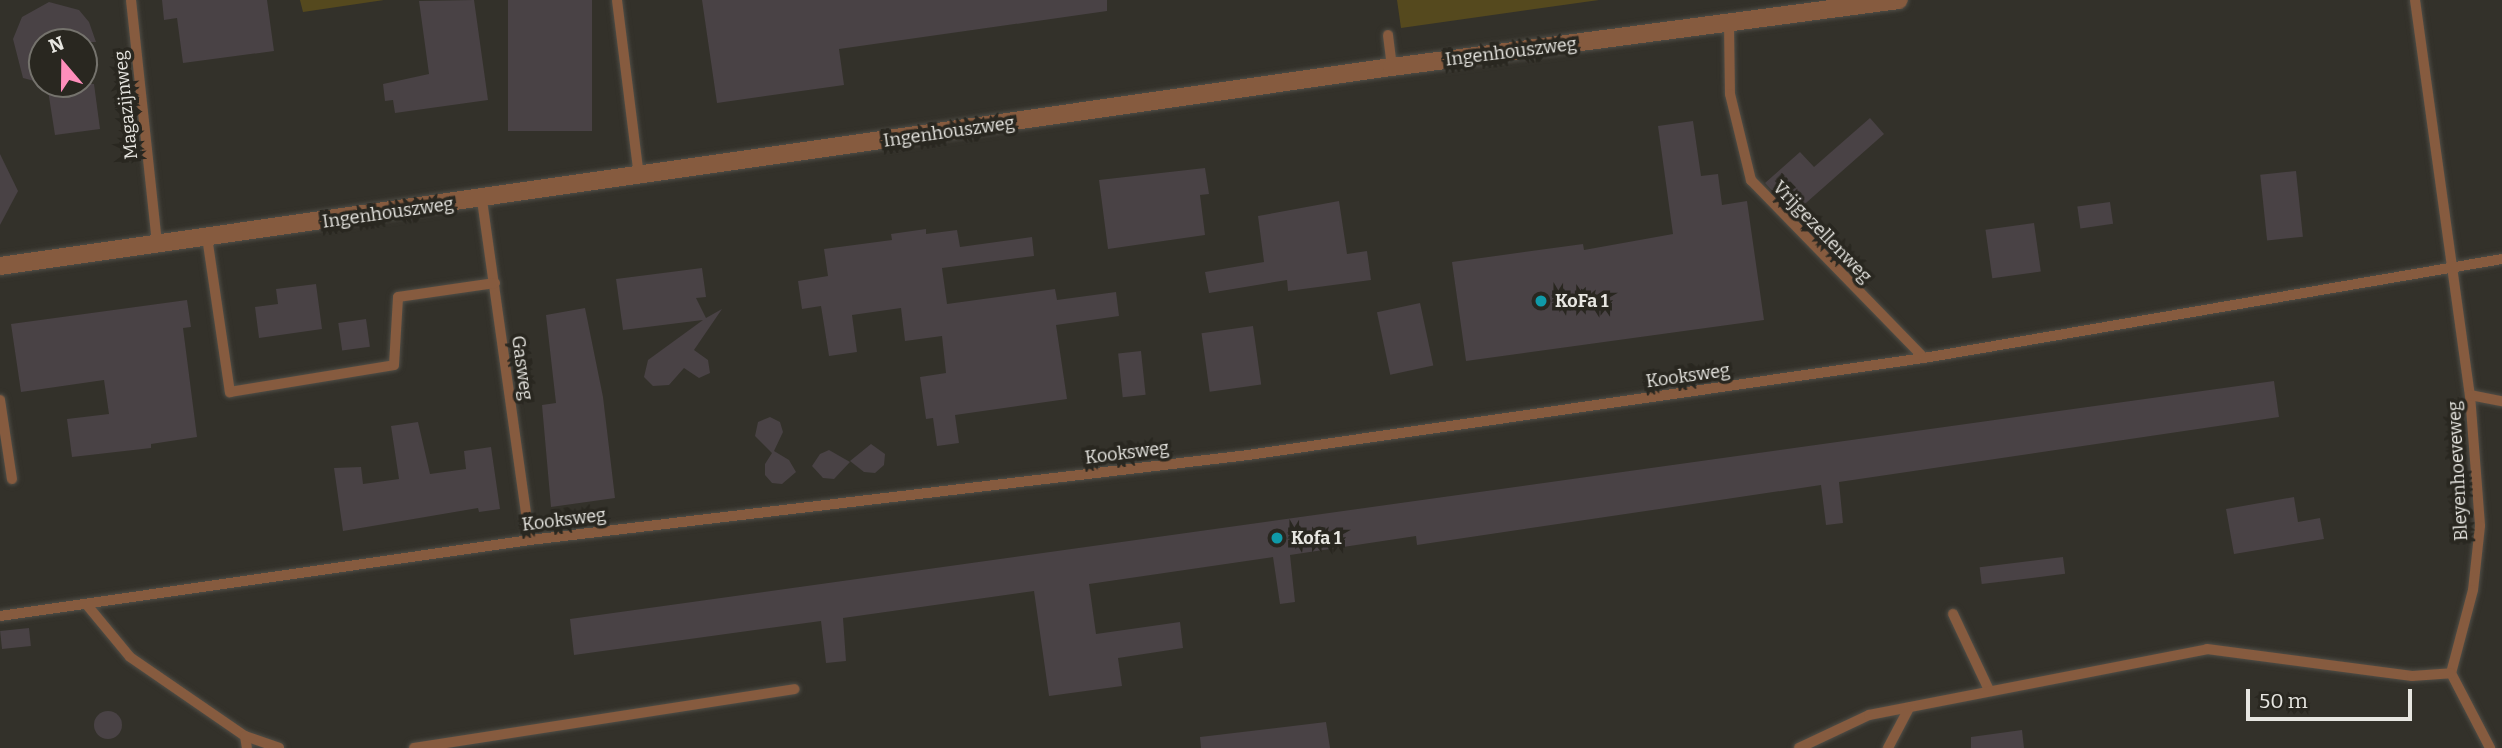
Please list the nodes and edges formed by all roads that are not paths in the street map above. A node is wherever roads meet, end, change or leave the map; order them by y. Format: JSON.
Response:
{"nodes":[{"id":1,"x":131,"y":0,"type":"edge"},
{"id":2,"x":617,"y":0,"type":"edge"},
{"id":3,"x":1899,"y":0,"type":"edge"},
{"id":4,"x":2415,"y":0,"type":"edge"},
{"id":5,"x":1729,"y":23,"type":"junction"},
{"id":6,"x":1388,"y":35,"type":"dead end"},
{"id":7,"x":1392,"y":67,"type":"junction"},
{"id":8,"x":640,"y":177,"type":"junction"},
{"id":9,"x":482,"y":200,"type":"junction"},
{"id":10,"x":207,"y":237,"type":"junction"},
{"id":11,"x":157,"y":245,"type":"junction"},
{"id":12,"x":2502,"y":259,"type":"edge"},
{"id":13,"x":2452,"y":265,"type":"junction"},
{"id":14,"x":0,"y":266,"type":"edge"},
{"id":15,"x":495,"y":283,"type":"junction"},
{"id":16,"x":1924,"y":358,"type":"junction"},
{"id":17,"x":2470,"y":396,"type":"junction"},
{"id":18,"x":0,"y":400,"type":"edge"},
{"id":19,"x":2502,"y":401,"type":"edge"},
{"id":20,"x":2,"y":424,"type":"edge"},
{"id":21,"x":12,"y":480,"type":"dead end"},
{"id":22,"x":530,"y":540,"type":"junction"},
{"id":23,"x":87,"y":605,"type":"junction"},
{"id":24,"x":1953,"y":614,"type":"dead end"},
{"id":25,"x":0,"y":616,"type":"edge"},
{"id":26,"x":2451,"y":673,"type":"junction"},
{"id":27,"x":794,"y":689,"type":"dead end"},
{"id":28,"x":1989,"y":690,"type":"junction"},
{"id":29,"x":1909,"y":708,"type":"junction"},
{"id":30,"x":245,"y":736,"type":"junction"},
{"id":31,"x":1888,"y":747,"type":"edge"},
{"id":32,"x":247,"y":748,"type":"edge"},
{"id":33,"x":279,"y":748,"type":"edge"},
{"id":34,"x":414,"y":748,"type":"edge"},
{"id":35,"x":1799,"y":748,"type":"edge"},
{"id":36,"x":2490,"y":748,"type":"edge"}],
"edges":[{"from":1,"to":11,"type":"lane","name":"Magazijnweg"},
{"from":2,"to":8,"type":"lane"},
{"from":3,"to":5,"type":"street","name":"Ingenhouszweg"},
{"from":4,"to":13,"type":"lane","name":"Bleyenhoeveweg"},
{"from":5,"to":7,"type":"street","name":"Ingenhouszweg"},
{"from":5,"to":16,"type":"lane","name":"Vrijgezellenweg"},
{"from":6,"to":7,"type":"lane"},
{"from":7,"to":8,"type":"street","name":"Ingenhouszweg"},
{"from":8,"to":9,"type":"street","name":"Ingenhouszweg"},
{"from":9,"to":10,"type":"street","name":"Ingenhouszweg"},
{"from":9,"to":15,"type":"lane","name":"Gasweg"},
{"from":10,"to":11,"type":"street","name":"Ingenhouszweg"},
{"from":10,"to":15,"type":"lane"},
{"from":11,"to":14,"type":"street","name":"Ingenhouszweg"},
{"from":12,"to":13,"type":"lane"},
{"from":13,"to":16,"type":"lane","name":"Kooksweg"},
{"from":13,"to":17,"type":"lane","name":"Bleyenhoeveweg"},
{"from":15,"to":22,"type":"lane","name":"Gasweg"},
{"from":16,"to":22,"type":"lane","name":"Kooksweg"},
{"from":17,"to":19,"type":"lane"},
{"from":17,"to":26,"type":"lane","name":"Bleyenhoeveweg"},
{"from":18,"to":20,"type":"lane"},
{"from":20,"to":21,"type":"lane"},
{"from":22,"to":23,"type":"lane","name":"Kooksweg"},
{"from":23,"to":25,"type":"lane","name":"Kooksweg"},
{"from":23,"to":30,"type":"lane"},
{"from":24,"to":28,"type":"lane"},
{"from":26,"to":28,"type":"lane"},
{"from":26,"to":36,"type":"lane"},
{"from":27,"to":34,"type":"lane"},
{"from":28,"to":29,"type":"lane"},
{"from":29,"to":31,"type":"lane"},
{"from":29,"to":35,"type":"lane"},
{"from":30,"to":32,"type":"lane"},
{"from":30,"to":33,"type":"lane"}]}
